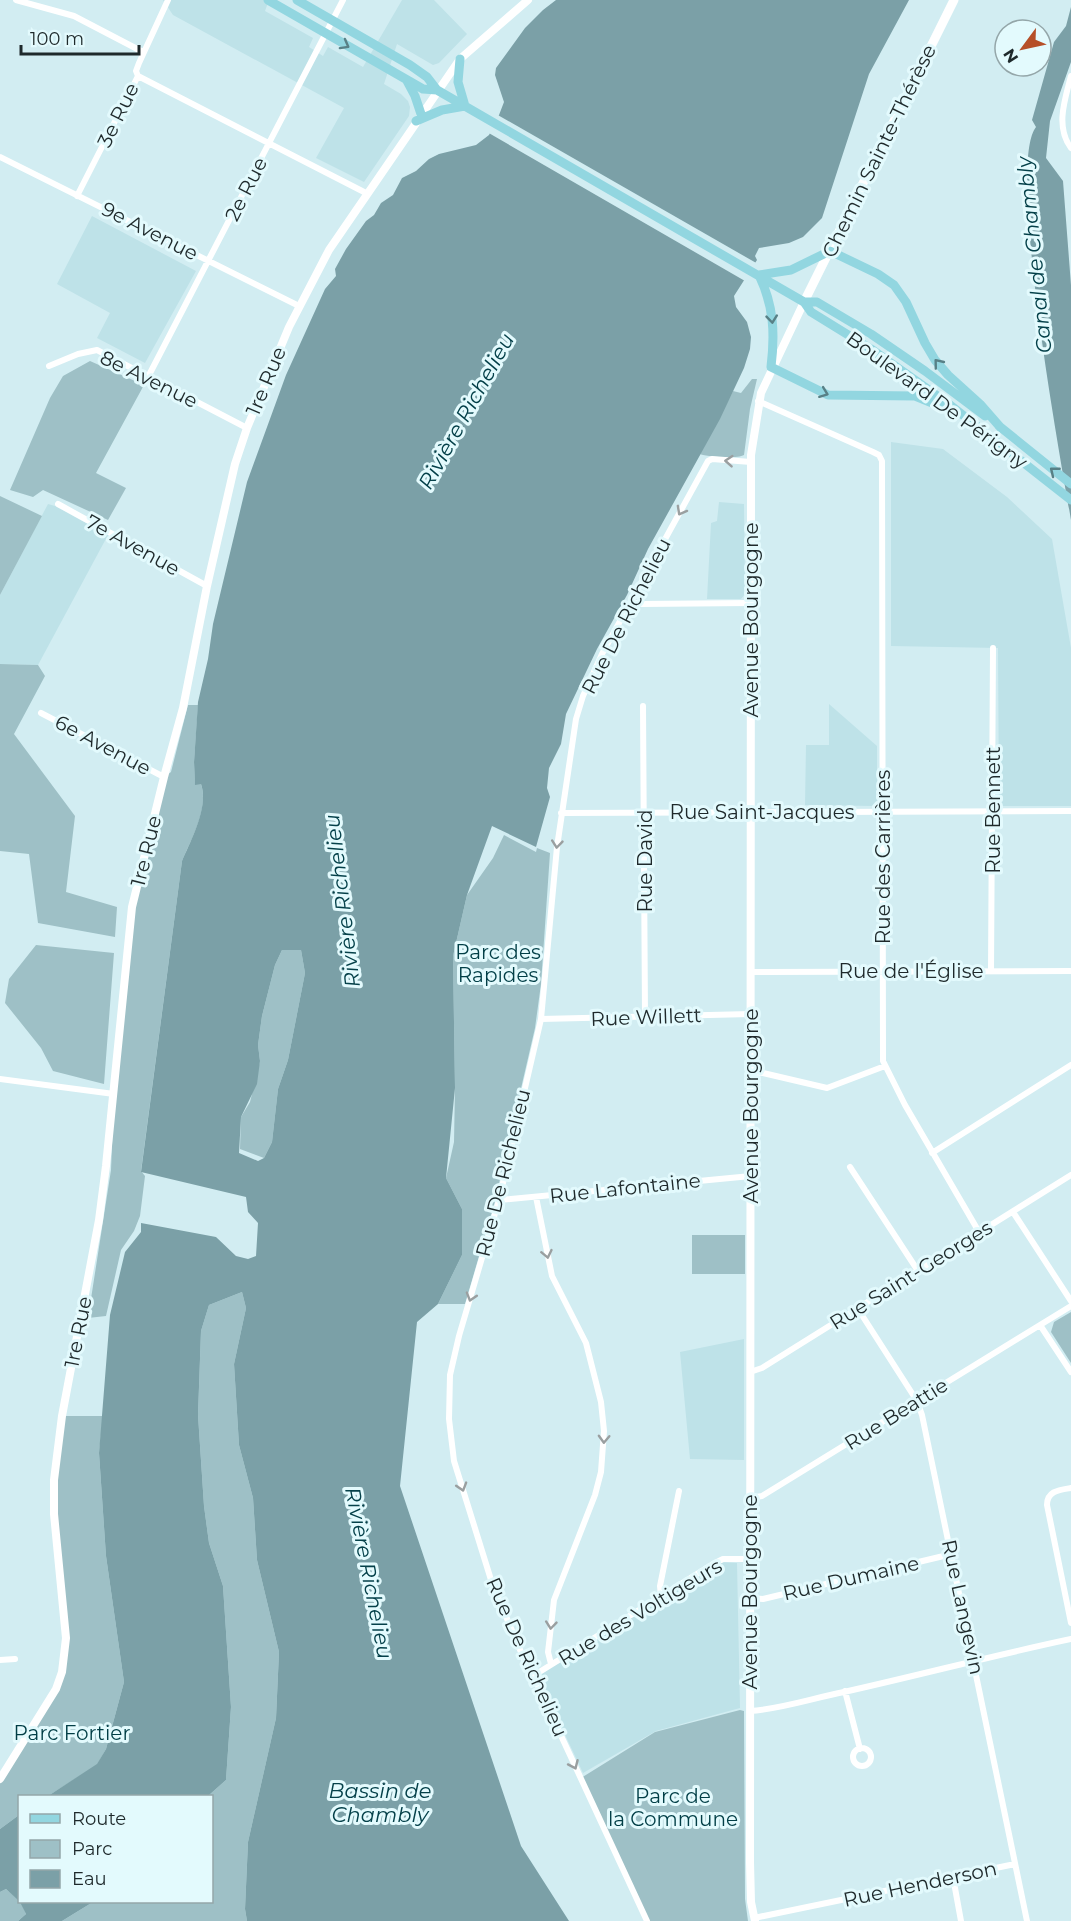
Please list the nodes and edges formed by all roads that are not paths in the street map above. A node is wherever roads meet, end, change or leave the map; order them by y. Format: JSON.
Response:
{"nodes":[{"id":1,"x":16,"y":0,"type":"edge"},
{"id":2,"x":168,"y":0,"type":"edge"},
{"id":3,"x":268,"y":0,"type":"edge"},
{"id":4,"x":297,"y":0,"type":"edge"},
{"id":5,"x":343,"y":0,"type":"edge"},
{"id":6,"x":528,"y":0,"type":"edge"},
{"id":7,"x":954,"y":0,"type":"edge"},
{"id":8,"x":332,"y":21,"type":"junction"},
{"id":9,"x":325,"y":34,"type":"junction"},
{"id":10,"x":143,"y":52,"type":"junction"},
{"id":11,"x":460,"y":59,"type":"junction"},
{"id":12,"x":138,"y":76,"type":"junction"},
{"id":13,"x":1071,"y":76,"type":"edge"},
{"id":14,"x":406,"y":79,"type":"junction"},
{"id":15,"x":437,"y":90,"type":"junction"},
{"id":16,"x":465,"y":106,"type":"junction"},
{"id":17,"x":419,"y":118,"type":"junction"},
{"id":18,"x":269,"y":143,"type":"junction"},
{"id":19,"x":1071,"y":148,"type":"edge"},
{"id":20,"x":0,"y":157,"type":"edge"},
{"id":21,"x":366,"y":194,"type":"junction"},
{"id":22,"x":77,"y":196,"type":"junction"},
{"id":23,"x":830,"y":251,"type":"junction"},
{"id":24,"x":209,"y":261,"type":"junction"},
{"id":25,"x":759,"y":275,"type":"junction"},
{"id":26,"x":804,"y":302,"type":"junction"},
{"id":27,"x":299,"y":306,"type":"junction"},
{"id":28,"x":49,"y":366,"type":"dead end"},
{"id":29,"x":771,"y":367,"type":"junction"},
{"id":30,"x":148,"y":377,"type":"junction"},
{"id":31,"x":758,"y":401,"type":"junction"},
{"id":32,"x":971,"y":421,"type":"junction"},
{"id":33,"x":247,"y":428,"type":"junction"},
{"id":34,"x":1001,"y":429,"type":"junction"},
{"id":35,"x":751,"y":462,"type":"junction"},
{"id":36,"x":1071,"y":484,"type":"edge"},
{"id":37,"x":1071,"y":500,"type":"edge"},
{"id":38,"x":58,"y":504,"type":"dead end"},
{"id":39,"x":207,"y":586,"type":"junction"},
{"id":40,"x":632,"y":601,"type":"junction"},
{"id":41,"x":750,"y":603,"type":"junction"},
{"id":42,"x":993,"y":648,"type":"dead end"},
{"id":43,"x":643,"y":706,"type":"dead end"},
{"id":44,"x":41,"y":713,"type":"dead end"},
{"id":45,"x":164,"y":777,"type":"junction"},
{"id":46,"x":751,"y":812,"type":"junction"},
{"id":47,"x":883,"y":812,"type":"junction"},
{"id":48,"x":993,"y":812,"type":"junction"},
{"id":49,"x":1071,"y":812,"type":"edge"},
{"id":50,"x":561,"y":813,"type":"junction"},
{"id":51,"x":644,"y":813,"type":"junction"},
{"id":52,"x":991,"y":971,"type":"junction"},
{"id":53,"x":1071,"y":971,"type":"edge"},
{"id":54,"x":751,"y":972,"type":"junction"},
{"id":55,"x":882,"y":972,"type":"junction"},
{"id":56,"x":751,"y":1014,"type":"junction"},
{"id":57,"x":645,"y":1016,"type":"junction"},
{"id":58,"x":541,"y":1019,"type":"junction"},
{"id":59,"x":1071,"y":1065,"type":"edge"},
{"id":60,"x":885,"y":1066,"type":"junction"},
{"id":61,"x":751,"y":1073,"type":"junction"},
{"id":62,"x":0,"y":1079,"type":"edge"},
{"id":63,"x":114,"y":1094,"type":"junction"},
{"id":64,"x":932,"y":1153,"type":"junction"},
{"id":65,"x":850,"y":1167,"type":"dead end"},
{"id":66,"x":1071,"y":1175,"type":"edge"},
{"id":67,"x":751,"y":1176,"type":"junction"},
{"id":68,"x":536,"y":1197,"type":"junction"},
{"id":69,"x":499,"y":1200,"type":"junction"},
{"id":70,"x":1013,"y":1212,"type":"junction"},
{"id":71,"x":980,"y":1232,"type":"junction"},
{"id":72,"x":918,"y":1271,"type":"junction"},
{"id":73,"x":1071,"y":1301,"type":"edge"},
{"id":74,"x":1071,"y":1306,"type":"edge"},
{"id":75,"x":858,"y":1309,"type":"junction"},
{"id":76,"x":1040,"y":1325,"type":"junction"},
{"id":77,"x":750,"y":1372,"type":"junction"},
{"id":78,"x":1071,"y":1372,"type":"edge"},
{"id":79,"x":917,"y":1401,"type":"junction"},
{"id":80,"x":1071,"y":1488,"type":"edge"},
{"id":81,"x":679,"y":1491,"type":"dead end"},
{"id":82,"x":750,"y":1498,"type":"junction"},
{"id":83,"x":952,"y":1554,"type":"junction"},
{"id":84,"x":750,"y":1559,"type":"junction"},
{"id":85,"x":661,"y":1596,"type":"junction"},
{"id":86,"x":750,"y":1598,"type":"junction"},
{"id":87,"x":1071,"y":1623,"type":"edge"},
{"id":88,"x":1071,"y":1639,"type":"edge"},
{"id":89,"x":15,"y":1659,"type":"dead end"},
{"id":90,"x":974,"y":1659,"type":"junction"},
{"id":91,"x":0,"y":1660,"type":"edge"},
{"id":92,"x":551,"y":1664,"type":"junction"},
{"id":93,"x":533,"y":1676,"type":"junction"},
{"id":94,"x":846,"y":1691,"type":"junction"},
{"id":95,"x":750,"y":1711,"type":"junction"},
{"id":96,"x":860,"y":1749,"type":"dead end"},
{"id":97,"x":0,"y":1779,"type":"edge"},
{"id":98,"x":1015,"y":1864,"type":"junction"},
{"id":99,"x":952,"y":1877,"type":"junction"},
{"id":100,"x":754,"y":1919,"type":"edge"},
{"id":101,"x":647,"y":1921,"type":"edge"},
{"id":102,"x":961,"y":1921,"type":"edge"},
{"id":103,"x":1027,"y":1921,"type":"edge"}],
"edges":[{"from":1,"to":10,"type":"street"},
{"from":2,"to":10,"type":"street","name":"3e Rue"},
{"from":3,"to":9,"type":"main road"},
{"from":4,"to":8,"type":"main road"},
{"from":5,"to":8,"type":"street","name":"2e Rue"},
{"from":6,"to":11,"type":"street","name":"1re Rue"},
{"from":7,"to":23,"type":"main road","name":"Chemin Sainte-Thérèse"},
{"from":8,"to":9,"type":"street","name":"2e Rue"},
{"from":8,"to":15,"type":"main road"},
{"from":9,"to":14,"type":"main road","one_way":true},
{"from":9,"to":18,"type":"street","name":"2e Rue"},
{"from":10,"to":12,"type":"street","name":"3e Rue"},
{"from":11,"to":15,"type":"street","name":"1re Rue"},
{"from":11,"to":16,"type":"main road"},
{"from":12,"to":18,"type":"street"},
{"from":12,"to":22,"type":"street","name":"3e Rue"},
{"from":13,"to":19,"type":"street"},
{"from":14,"to":15,"type":"main road"},
{"from":14,"to":17,"type":"main road"},
{"from":15,"to":16,"type":"main road","name":"Boulevard De Périgny"},
{"from":15,"to":17,"type":"street","name":"1re Rue"},
{"from":16,"to":17,"type":"main road"},
{"from":16,"to":25,"type":"main road","name":"Boulevard De Périgny"},
{"from":17,"to":21,"type":"street","name":"1re Rue"},
{"from":18,"to":21,"type":"street"},
{"from":18,"to":24,"type":"street","name":"2e Rue"},
{"from":20,"to":22,"type":"street","name":"9e Avenue"},
{"from":21,"to":27,"type":"street","name":"1re Rue"},
{"from":22,"to":24,"type":"street","name":"9e Avenue"},
{"from":23,"to":25,"type":"main road"},
{"from":23,"to":26,"type":"main road","name":"Chemin Sainte-Thérèse"},
{"from":34,"to":23,"type":"main road","one_way":true},
{"from":24,"to":27,"type":"street","name":"9e Avenue"},
{"from":24,"to":30,"type":"street","name":"2e Rue"},
{"from":25,"to":26,"type":"main road","name":"Boulevard De Périgny"},
{"from":25,"to":29,"type":"main road","one_way":true},
{"from":26,"to":29,"type":"street","name":"Avenue Bourgogne"},
{"from":26,"to":32,"type":"main road","name":"Boulevard De Périgny"},
{"from":26,"to":34,"type":"main road","name":"Boulevard De Périgny"},
{"from":27,"to":33,"type":"street","name":"1re Rue"},
{"from":28,"to":30,"type":"street","name":"8e Avenue"},
{"from":29,"to":31,"type":"street","name":"Avenue Bourgogne"},
{"from":29,"to":32,"type":"main road","one_way":true},
{"from":30,"to":33,"type":"street","name":"8e Avenue"},
{"from":31,"to":35,"type":"street","name":"Avenue Bourgogne"},
{"from":31,"to":47,"type":"street","name":"Rue des Carrières"},
{"from":32,"to":37,"type":"main road","name":"Boulevard De Périgny"},
{"from":33,"to":39,"type":"street","name":"1re Rue"},
{"from":36,"to":34,"type":"main road","name":"Boulevard De Périgny","one_way":true},
{"from":35,"to":40,"type":"street","name":"Rue De Richelieu","one_way":true},
{"from":35,"to":41,"type":"street","name":"Avenue Bourgogne"},
{"from":38,"to":39,"type":"street","name":"7e Avenue"},
{"from":39,"to":45,"type":"street","name":"1re Rue"},
{"from":40,"to":41,"type":"street"},
{"from":40,"to":50,"type":"street","name":"Rue De Richelieu"},
{"from":41,"to":46,"type":"street","name":"Avenue Bourgogne"},
{"from":42,"to":48,"type":"street","name":"Rue Bennett"},
{"from":43,"to":51,"type":"street","name":"Rue David"},
{"from":44,"to":45,"type":"street","name":"6e Avenue"},
{"from":45,"to":63,"type":"street","name":"1re Rue"},
{"from":46,"to":47,"type":"street","name":"Rue Saint-Jacques"},
{"from":46,"to":51,"type":"street","name":"Rue Saint-Jacques"},
{"from":46,"to":54,"type":"street","name":"Avenue Bourgogne"},
{"from":47,"to":48,"type":"street","name":"Rue Saint-Jacques"},
{"from":47,"to":55,"type":"street","name":"Rue des Carrières"},
{"from":48,"to":49,"type":"street","name":"Rue Saint-Jacques"},
{"from":48,"to":52,"type":"street","name":"Rue Bennett"},
{"from":50,"to":51,"type":"street","name":"Rue Saint-Jacques"},
{"from":50,"to":58,"type":"street","name":"Rue De Richelieu","one_way":true},
{"from":51,"to":57,"type":"street","name":"Rue David"},
{"from":52,"to":53,"type":"street","name":"Rue de l'Église"},
{"from":52,"to":55,"type":"street","name":"Rue de l'Église"},
{"from":54,"to":55,"type":"street","name":"Rue de l'Église"},
{"from":54,"to":56,"type":"street","name":"Avenue Bourgogne"},
{"from":55,"to":60,"type":"street","name":"Rue des Carrières"},
{"from":56,"to":57,"type":"street","name":"Rue Willett"},
{"from":56,"to":61,"type":"street","name":"Avenue Bourgogne"},
{"from":57,"to":58,"type":"street","name":"Rue Willett"},
{"from":58,"to":69,"type":"street","name":"Rue De Richelieu"},
{"from":59,"to":64,"type":"street"},
{"from":60,"to":61,"type":"street"},
{"from":60,"to":64,"type":"street","name":"Rue des Carrières"},
{"from":61,"to":67,"type":"street","name":"Avenue Bourgogne"},
{"from":62,"to":63,"type":"street"},
{"from":63,"to":97,"type":"street","name":"1re Rue"},
{"from":64,"to":71,"type":"street","name":"Rue des Carrières"},
{"from":65,"to":72,"type":"street"},
{"from":66,"to":70,"type":"street","name":"Rue Saint-Georges"},
{"from":67,"to":68,"type":"street","name":"Rue Lafontaine"},
{"from":67,"to":77,"type":"street","name":"Avenue Bourgogne"},
{"from":68,"to":69,"type":"street","name":"Rue Lafontaine"},
{"from":68,"to":92,"type":"street","one_way":true},
{"from":69,"to":93,"type":"street","name":"Rue De Richelieu","one_way":true},
{"from":70,"to":71,"type":"street","name":"Rue Saint-Georges"},
{"from":70,"to":73,"type":"street"},
{"from":71,"to":72,"type":"street","name":"Rue Saint-Georges"},
{"from":72,"to":75,"type":"street","name":"Rue Saint-Georges"},
{"from":74,"to":76,"type":"street","name":"Rue Beattie"},
{"from":75,"to":77,"type":"street","name":"Rue Saint-Georges"},
{"from":75,"to":79,"type":"street","name":"Rue Langevin"},
{"from":76,"to":78,"type":"street"},
{"from":76,"to":79,"type":"street","name":"Rue Beattie"},
{"from":77,"to":82,"type":"street","name":"Avenue Bourgogne"},
{"from":79,"to":82,"type":"street","name":"Rue Beattie"},
{"from":79,"to":83,"type":"street","name":"Rue Langevin"},
{"from":80,"to":87,"type":"street"},
{"from":81,"to":85,"type":"street"},
{"from":82,"to":84,"type":"street","name":"Avenue Bourgogne"},
{"from":83,"to":86,"type":"street","name":"Rue Dumaine"},
{"from":83,"to":90,"type":"street","name":"Rue Langevin"},
{"from":84,"to":85,"type":"street","name":"Rue des Voltigeurs"},
{"from":84,"to":86,"type":"street","name":"Avenue Bourgogne"},
{"from":85,"to":92,"type":"street","name":"Rue des Voltigeurs"},
{"from":86,"to":95,"type":"street","name":"Avenue Bourgogne"},
{"from":88,"to":90,"type":"street"},
{"from":89,"to":91,"type":"street"},
{"from":90,"to":94,"type":"street"},
{"from":90,"to":98,"type":"street","name":"Rue Langevin"},
{"from":92,"to":93,"type":"street","name":"Rue des Voltigeurs"},
{"from":93,"to":101,"type":"street","name":"Rue De Richelieu","one_way":true},
{"from":94,"to":95,"type":"street"},
{"from":94,"to":96,"type":"street"},
{"from":95,"to":100,"type":"street","name":"Avenue Bourgogne"},
{"from":98,"to":99,"type":"street","name":"Rue Henderson"},
{"from":98,"to":103,"type":"street","name":"Rue Langevin"},
{"from":99,"to":100,"type":"street","name":"Rue Henderson"},
{"from":99,"to":102,"type":"street"}]}
